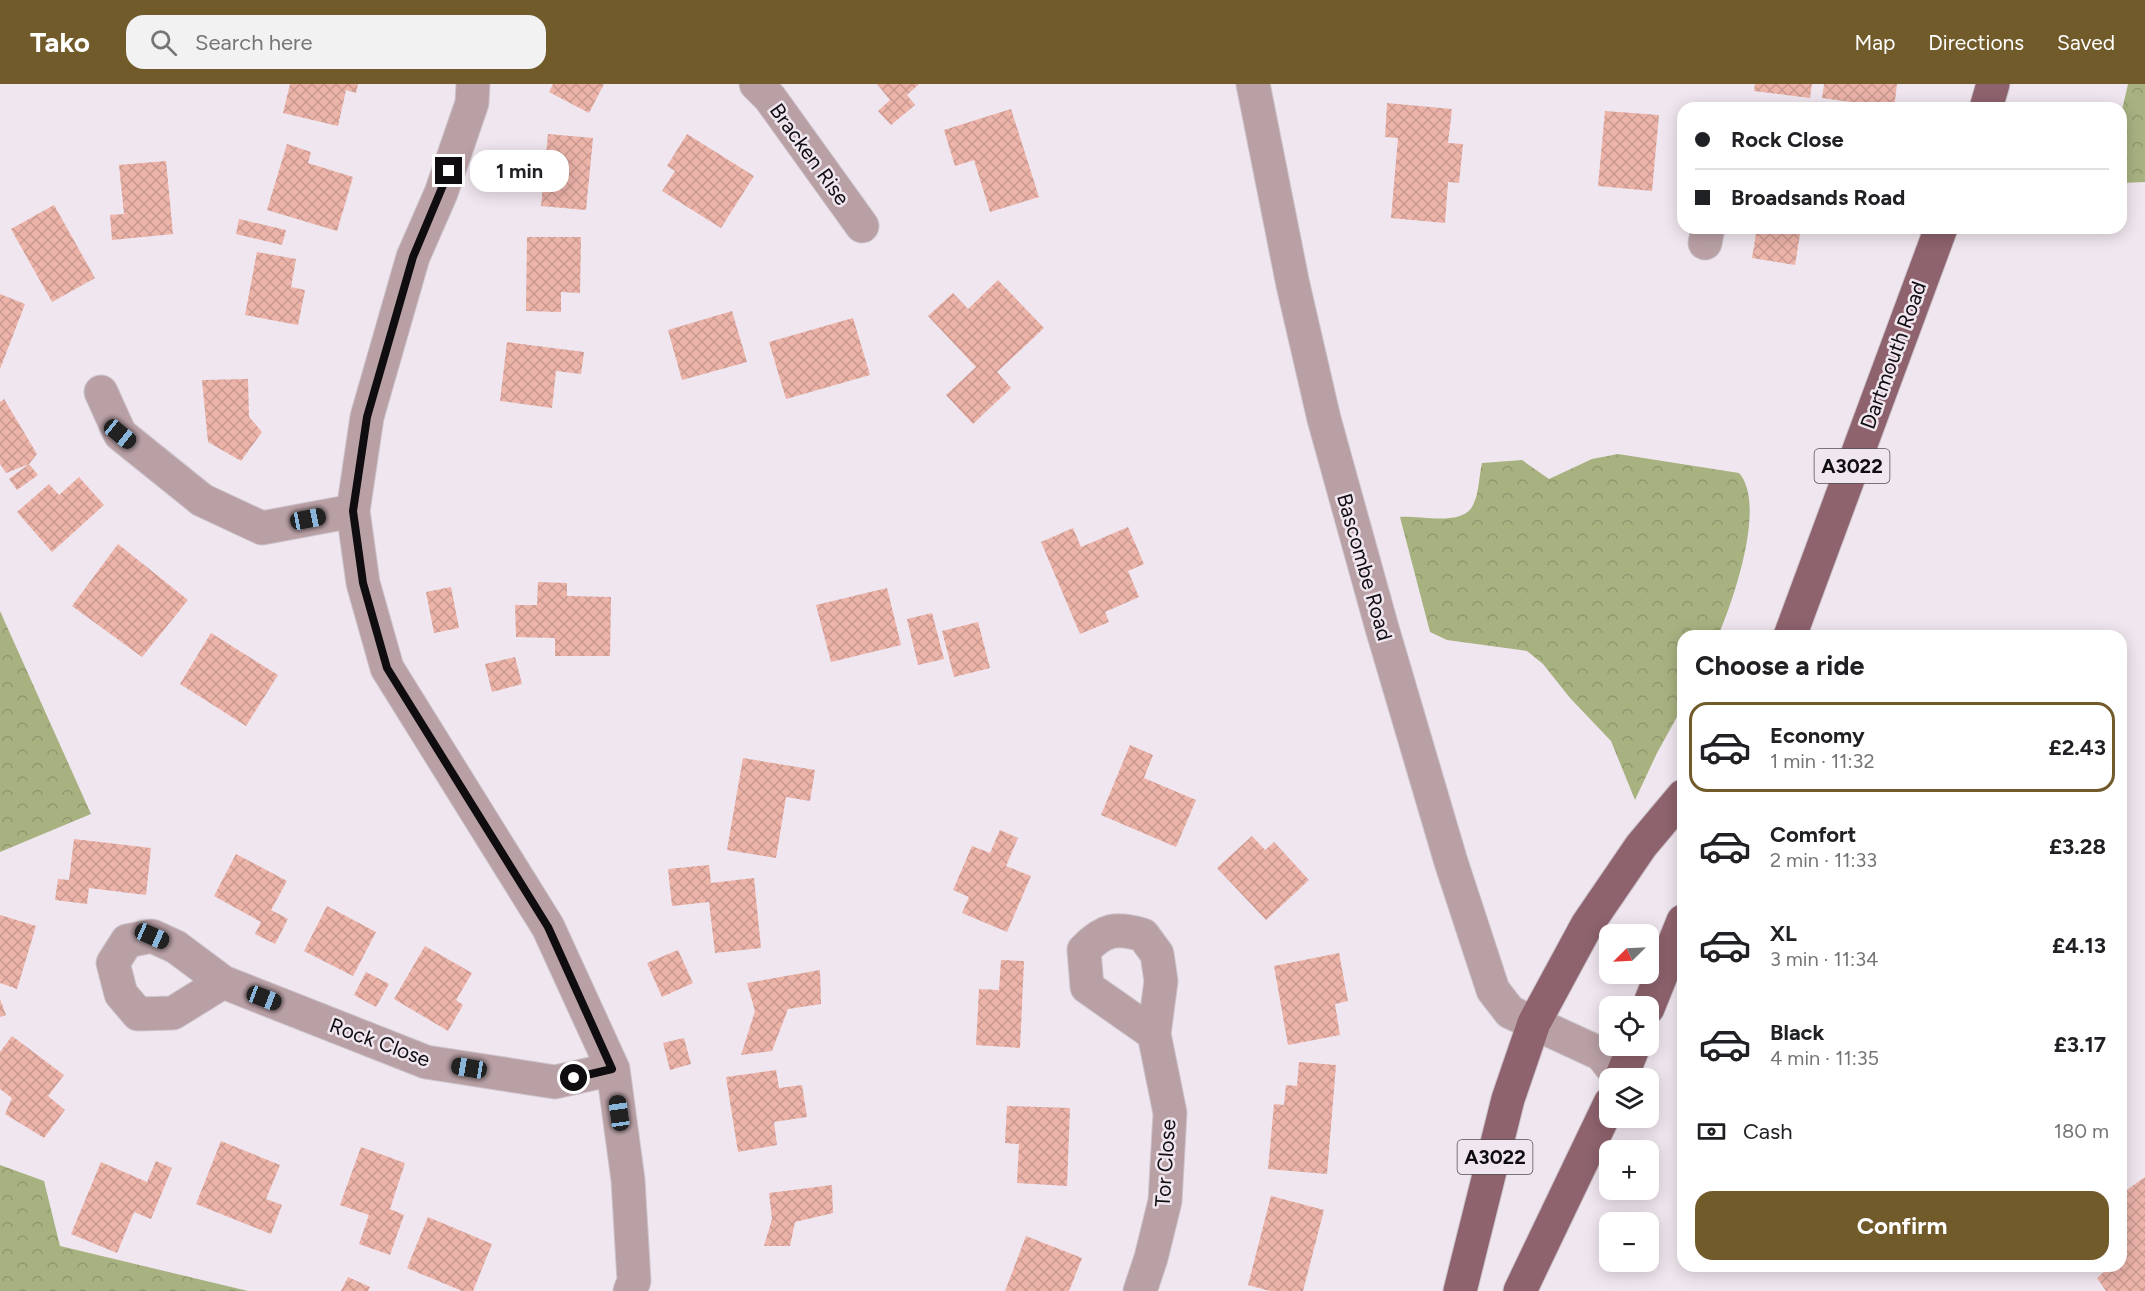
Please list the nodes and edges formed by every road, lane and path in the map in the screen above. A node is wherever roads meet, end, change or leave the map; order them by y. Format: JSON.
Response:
{"nodes":[{"id":1,"x":473,"y":84,"type":"edge"},
{"id":2,"x":756,"y":84,"type":"edge"},
{"id":3,"x":1253,"y":84,"type":"edge"},
{"id":4,"x":1993,"y":84,"type":"edge"},
{"id":5,"x":1988,"y":102,"type":"edge"},
{"id":6,"x":862,"y":226,"type":"dead end"},
{"id":7,"x":1939,"y":234,"type":"edge"},
{"id":8,"x":101,"y":392,"type":"dead end"},
{"id":9,"x":353,"y":511,"type":"junction"},
{"id":10,"x":1791,"y":630,"type":"edge"},
{"id":11,"x":1677,"y":803,"type":"edge"},
{"id":12,"x":1677,"y":936,"type":"edge"},
{"id":13,"x":223,"y":982,"type":"dead end"},
{"id":14,"x":1653,"y":996,"type":"edge"},
{"id":15,"x":1534,"y":1023,"type":"junction"},
{"id":16,"x":1154,"y":1034,"type":"dead end"},
{"id":17,"x":1613,"y":1068,"type":"edge"},
{"id":18,"x":612,"y":1069,"type":"junction"},
{"id":19,"x":1599,"y":1126,"type":"edge"},
{"id":20,"x":630,"y":1291,"type":"edge"},
{"id":21,"x":1140,"y":1291,"type":"edge"},
{"id":22,"x":1460,"y":1291,"type":"edge"},
{"id":23,"x":1520,"y":1291,"type":"edge"}],
"edges":[{"from":1,"to":9,"type":"street"},
{"from":2,"to":6,"type":"street","name":"Bracken Rise"},
{"from":3,"to":15,"type":"street","name":"Bascombe Road"},
{"from":4,"to":5,"type":"main road"},
{"from":7,"to":10,"type":"main road","name":"Dartmouth Road","number":"A3022"},
{"from":8,"to":9,"type":"street"},
{"from":9,"to":18,"type":"street"},
{"from":11,"to":15,"type":"main road","number":"A3022"},
{"from":12,"to":14,"type":"main road"},
{"from":13,"to":18,"type":"street","name":"Rock Close"},
{"from":15,"to":17,"type":"street","name":"Bascombe Road"},
{"from":15,"to":22,"type":"main road","number":"A3022"},
{"from":16,"to":21,"type":"street","name":"Tor Close"},
{"from":18,"to":20,"type":"street"},
{"from":19,"to":23,"type":"main road"}]}
